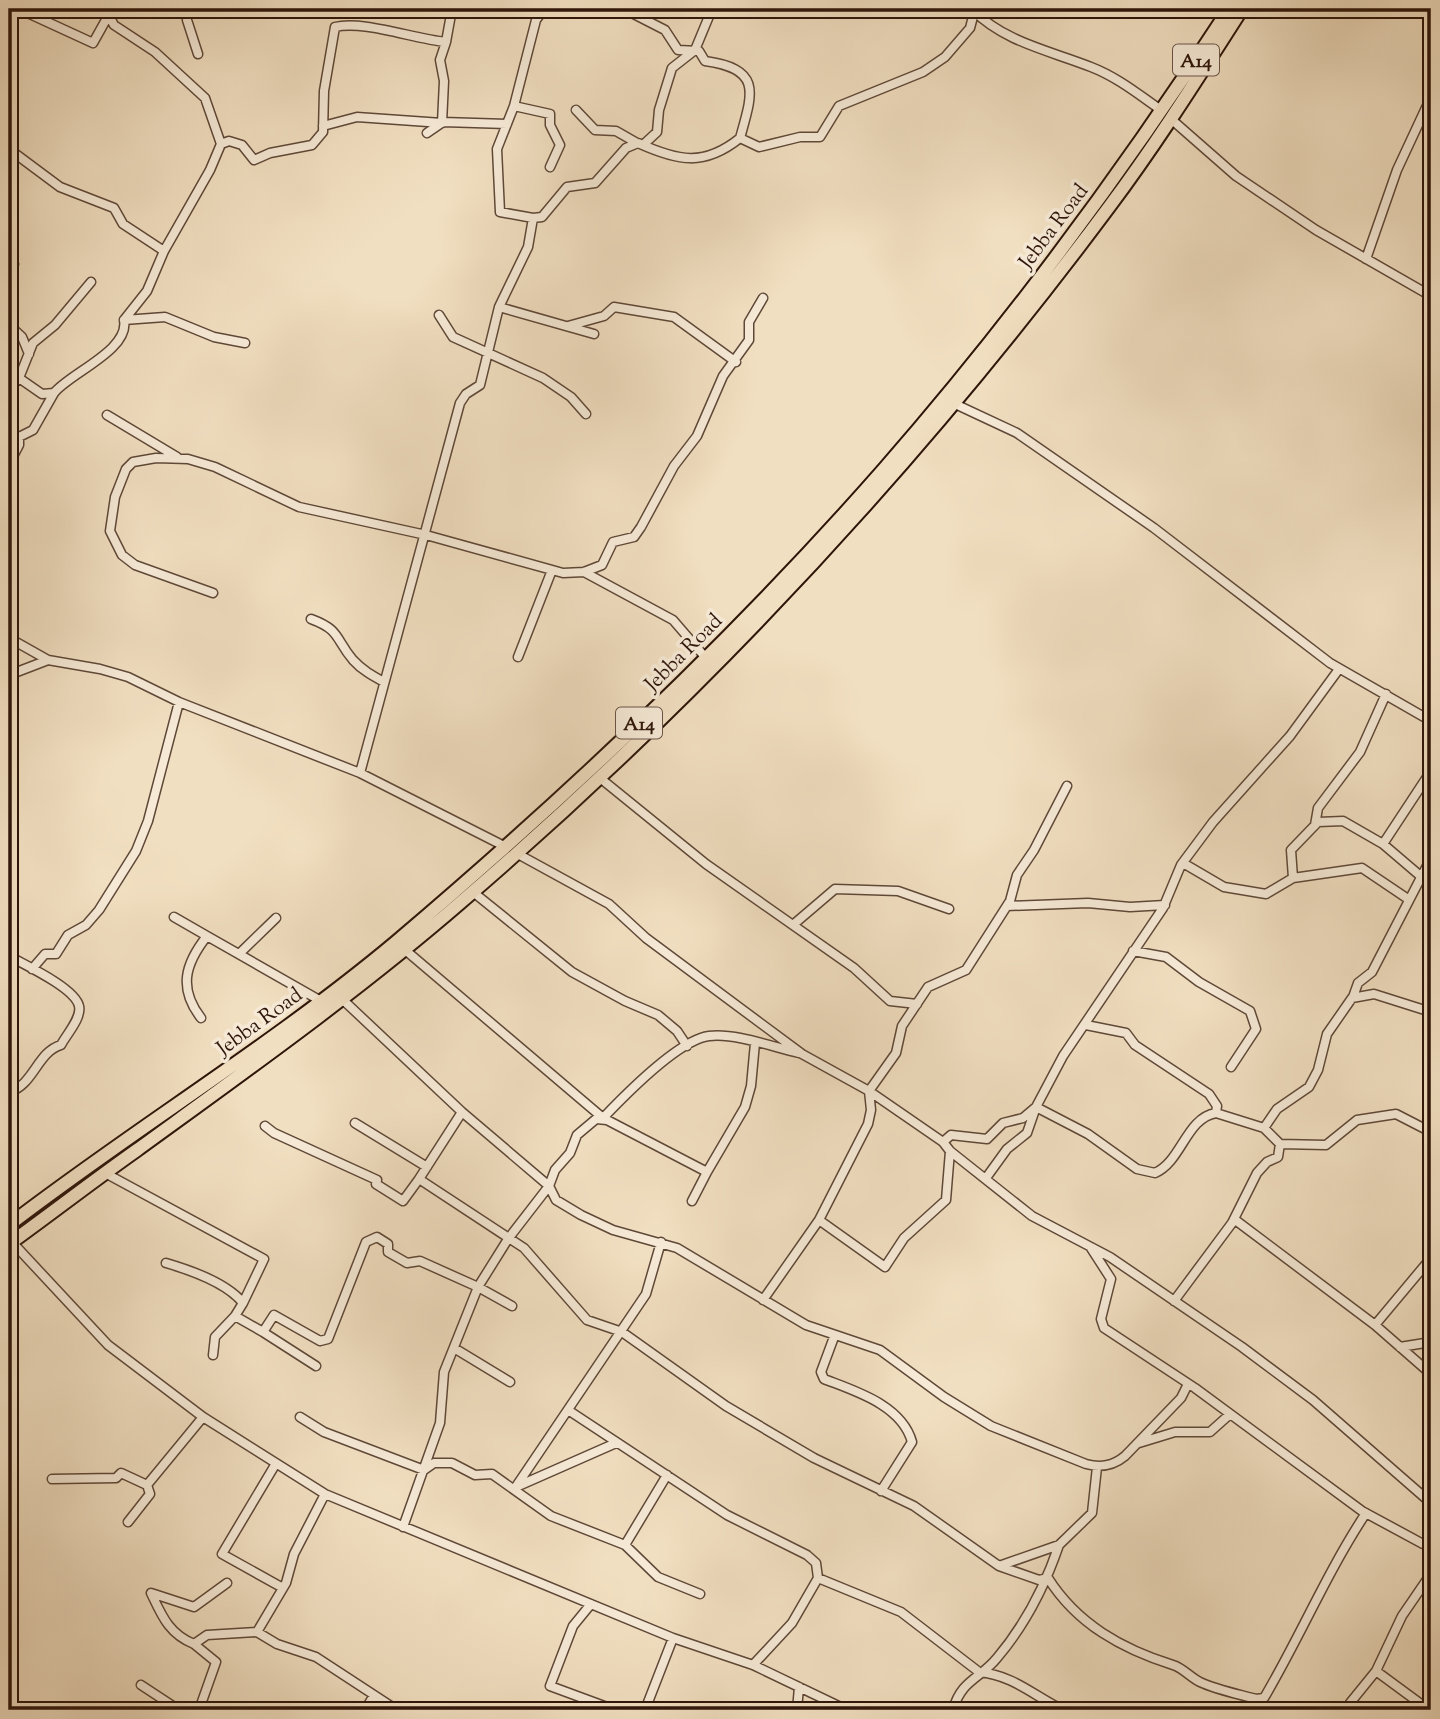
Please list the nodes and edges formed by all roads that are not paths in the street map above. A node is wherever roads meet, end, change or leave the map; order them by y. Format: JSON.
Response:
{"nodes":[{"id":1,"x":19,"y":9,"type":"edge"},
{"id":2,"x":187,"y":9,"type":"edge"},
{"id":3,"x":452,"y":9,"type":"edge"},
{"id":4,"x":544,"y":9,"type":"edge"},
{"id":5,"x":624,"y":9,"type":"edge"},
{"id":6,"x":712,"y":9,"type":"edge"},
{"id":7,"x":973,"y":9,"type":"edge"},
{"id":8,"x":1229,"y":9,"type":"edge"},
{"id":9,"x":1242,"y":9,"type":"edge"},
{"id":10,"x":110,"y":13,"type":"edge"},
{"id":11,"x":446,"y":42,"type":"junction"},
{"id":12,"x":695,"y":50,"type":"junction"},
{"id":13,"x":198,"y":54,"type":"dead end"},
{"id":14,"x":1431,"y":97,"type":"edge"},
{"id":15,"x":514,"y":106,"type":"junction"},
{"id":16,"x":576,"y":110,"type":"dead end"},
{"id":17,"x":1166,"y":114,"type":"junction"},
{"id":18,"x":442,"y":123,"type":"junction"},
{"id":19,"x":507,"y":124,"type":"junction"},
{"id":20,"x":323,"y":126,"type":"junction"},
{"id":21,"x":428,"y":133,"type":"dead end"},
{"id":22,"x":740,"y":138,"type":"junction"},
{"id":23,"x":640,"y":144,"type":"junction"},
{"id":24,"x":220,"y":145,"type":"junction"},
{"id":25,"x":9,"y":149,"type":"edge"},
{"id":26,"x":550,"y":167,"type":"dead end"},
{"id":27,"x":533,"y":218,"type":"junction"},
{"id":28,"x":164,"y":251,"type":"junction"},
{"id":29,"x":1366,"y":259,"type":"junction"},
{"id":30,"x":91,"y":282,"type":"dead end"},
{"id":31,"x":1431,"y":296,"type":"edge"},
{"id":32,"x":763,"y":298,"type":"dead end"},
{"id":33,"x":499,"y":307,"type":"junction"},
{"id":34,"x":439,"y":315,"type":"dead end"},
{"id":35,"x":124,"y":320,"type":"junction"},
{"id":36,"x":9,"y":325,"type":"edge"},
{"id":37,"x":568,"y":326,"type":"junction"},
{"id":38,"x":594,"y":334,"type":"dead end"},
{"id":39,"x":245,"y":343,"type":"dead end"},
{"id":40,"x":29,"y":354,"type":"junction"},
{"id":41,"x":488,"y":355,"type":"junction"},
{"id":42,"x":736,"y":362,"type":"junction"},
{"id":43,"x":19,"y":378,"type":"junction"},
{"id":44,"x":9,"y":390,"type":"edge"},
{"id":45,"x":54,"y":393,"type":"junction"},
{"id":46,"x":955,"y":404,"type":"junction"},
{"id":47,"x":586,"y":414,"type":"dead end"},
{"id":48,"x":107,"y":415,"type":"dead end"},
{"id":49,"x":9,"y":432,"type":"edge"},
{"id":50,"x":19,"y":437,"type":"junction"},
{"id":51,"x":180,"y":459,"type":"junction"},
{"id":52,"x":9,"y":464,"type":"edge"},
{"id":53,"x":426,"y":535,"type":"junction"},
{"id":54,"x":552,"y":570,"type":"junction"},
{"id":55,"x":584,"y":572,"type":"junction"},
{"id":56,"x":213,"y":593,"type":"dead end"},
{"id":57,"x":312,"y":619,"type":"dead end"},
{"id":58,"x":9,"y":638,"type":"edge"},
{"id":59,"x":517,"y":657,"type":"dead end"},
{"id":60,"x":705,"y":657,"type":"junction"},
{"id":61,"x":48,"y":660,"type":"junction"},
{"id":62,"x":1339,"y":669,"type":"junction"},
{"id":63,"x":9,"y":675,"type":"edge"},
{"id":64,"x":384,"y":682,"type":"junction"},
{"id":65,"x":1386,"y":694,"type":"junction"},
{"id":66,"x":179,"y":702,"type":"junction"},
{"id":67,"x":1431,"y":721,"type":"edge"},
{"id":68,"x":1431,"y":771,"type":"edge"},
{"id":69,"x":360,"y":773,"type":"junction"},
{"id":70,"x":600,"y":778,"type":"junction"},
{"id":71,"x":1067,"y":786,"type":"dead end"},
{"id":72,"x":1315,"y":825,"type":"junction"},
{"id":73,"x":1383,"y":844,"type":"junction"},
{"id":74,"x":511,"y":850,"type":"junction"},
{"id":75,"x":1431,"y":858,"type":"edge"},
{"id":76,"x":1183,"y":863,"type":"junction"},
{"id":77,"x":1419,"y":877,"type":"junction"},
{"id":78,"x":1293,"y":878,"type":"junction"},
{"id":79,"x":1431,"y":886,"type":"edge"},
{"id":80,"x":472,"y":892,"type":"junction"},
{"id":81,"x":1408,"y":899,"type":"junction"},
{"id":82,"x":1165,"y":905,"type":"junction"},
{"id":83,"x":1007,"y":906,"type":"junction"},
{"id":84,"x":949,"y":909,"type":"dead end"},
{"id":85,"x":174,"y":917,"type":"dead end"},
{"id":86,"x":276,"y":918,"type":"dead end"},
{"id":87,"x":794,"y":924,"type":"junction"},
{"id":88,"x":207,"y":936,"type":"junction"},
{"id":89,"x":404,"y":949,"type":"junction"},
{"id":90,"x":1133,"y":951,"type":"junction"},
{"id":91,"x":240,"y":953,"type":"junction"},
{"id":92,"x":9,"y":956,"type":"edge"},
{"id":93,"x":32,"y":969,"type":"junction"},
{"id":94,"x":1353,"y":998,"type":"junction"},
{"id":95,"x":342,"y":999,"type":"junction"},
{"id":96,"x":321,"y":1001,"type":"junction"},
{"id":97,"x":918,"y":1004,"type":"junction"},
{"id":98,"x":1431,"y":1012,"type":"edge"},
{"id":99,"x":201,"y":1018,"type":"dead end"},
{"id":100,"x":1086,"y":1025,"type":"junction"},
{"id":101,"x":755,"y":1043,"type":"junction"},
{"id":102,"x":687,"y":1046,"type":"junction"},
{"id":103,"x":802,"y":1054,"type":"junction"},
{"id":104,"x":1231,"y":1067,"type":"dead end"},
{"id":105,"x":869,"y":1091,"type":"junction"},
{"id":106,"x":9,"y":1092,"type":"edge"},
{"id":107,"x":1036,"y":1107,"type":"junction"},
{"id":108,"x":462,"y":1112,"type":"junction"},
{"id":109,"x":1216,"y":1113,"type":"junction"},
{"id":110,"x":603,"y":1118,"type":"junction"},
{"id":111,"x":355,"y":1124,"type":"dead end"},
{"id":112,"x":265,"y":1126,"type":"dead end"},
{"id":113,"x":1264,"y":1128,"type":"junction"},
{"id":114,"x":1431,"y":1132,"type":"edge"},
{"id":115,"x":943,"y":1142,"type":"junction"},
{"id":116,"x":1280,"y":1144,"type":"junction"},
{"id":117,"x":950,"y":1151,"type":"junction"},
{"id":118,"x":427,"y":1167,"type":"junction"},
{"id":119,"x":707,"y":1172,"type":"junction"},
{"id":120,"x":105,"y":1173,"type":"junction"},
{"id":121,"x":986,"y":1178,"type":"junction"},
{"id":122,"x":419,"y":1179,"type":"junction"},
{"id":123,"x":549,"y":1186,"type":"junction"},
{"id":124,"x":692,"y":1201,"type":"dead end"},
{"id":125,"x":1234,"y":1219,"type":"junction"},
{"id":126,"x":819,"y":1220,"type":"junction"},
{"id":127,"x":9,"y":1225,"type":"edge"},
{"id":128,"x":508,"y":1239,"type":"junction"},
{"id":129,"x":661,"y":1242,"type":"junction"},
{"id":130,"x":10,"y":1243,"type":"edge"},
{"id":131,"x":1090,"y":1246,"type":"junction"},
{"id":132,"x":1431,"y":1258,"type":"edge"},
{"id":133,"x":166,"y":1263,"type":"dead end"},
{"id":134,"x":478,"y":1287,"type":"junction"},
{"id":135,"x":763,"y":1300,"type":"junction"},
{"id":136,"x":1174,"y":1301,"type":"junction"},
{"id":137,"x":243,"y":1303,"type":"junction"},
{"id":138,"x":512,"y":1306,"type":"dead end"},
{"id":139,"x":235,"y":1316,"type":"junction"},
{"id":140,"x":1375,"y":1325,"type":"junction"},
{"id":141,"x":263,"y":1332,"type":"junction"},
{"id":142,"x":622,"y":1332,"type":"junction"},
{"id":143,"x":834,"y":1336,"type":"junction"},
{"id":144,"x":1431,"y":1342,"type":"edge"},
{"id":145,"x":1400,"y":1347,"type":"junction"},
{"id":146,"x":454,"y":1348,"type":"junction"},
{"id":147,"x":213,"y":1355,"type":"dead end"},
{"id":148,"x":316,"y":1366,"type":"dead end"},
{"id":149,"x":1431,"y":1374,"type":"edge"},
{"id":150,"x":510,"y":1382,"type":"dead end"},
{"id":151,"x":1188,"y":1384,"type":"junction"},
{"id":152,"x":568,"y":1410,"type":"junction"},
{"id":153,"x":1229,"y":1415,"type":"junction"},
{"id":154,"x":203,"y":1418,"type":"junction"},
{"id":155,"x":300,"y":1418,"type":"dead end"},
{"id":156,"x":616,"y":1443,"type":"junction"},
{"id":157,"x":1136,"y":1444,"type":"junction"},
{"id":158,"x":275,"y":1465,"type":"junction"},
{"id":159,"x":1097,"y":1467,"type":"junction"},
{"id":160,"x":424,"y":1470,"type":"junction"},
{"id":161,"x":667,"y":1475,"type":"junction"},
{"id":162,"x":52,"y":1479,"type":"dead end"},
{"id":163,"x":147,"y":1485,"type":"junction"},
{"id":164,"x":515,"y":1488,"type":"junction"},
{"id":165,"x":881,"y":1491,"type":"junction"},
{"id":166,"x":325,"y":1494,"type":"junction"},
{"id":167,"x":1431,"y":1503,"type":"edge"},
{"id":168,"x":1366,"y":1513,"type":"junction"},
{"id":169,"x":128,"y":1522,"type":"dead end"},
{"id":170,"x":403,"y":1527,"type":"junction"},
{"id":171,"x":1431,"y":1542,"type":"edge"},
{"id":172,"x":625,"y":1545,"type":"junction"},
{"id":173,"x":1059,"y":1545,"type":"junction"},
{"id":174,"x":1431,"y":1562,"type":"edge"},
{"id":175,"x":999,"y":1566,"type":"junction"},
{"id":176,"x":818,"y":1578,"type":"junction"},
{"id":177,"x":1048,"y":1578,"type":"junction"},
{"id":178,"x":1430,"y":1578,"type":"edge"},
{"id":179,"x":226,"y":1583,"type":"dead end"},
{"id":180,"x":283,"y":1588,"type":"junction"},
{"id":181,"x":700,"y":1594,"type":"dead end"},
{"id":182,"x":591,"y":1604,"type":"junction"},
{"id":183,"x":257,"y":1632,"type":"junction"},
{"id":184,"x":673,"y":1638,"type":"junction"},
{"id":185,"x":194,"y":1644,"type":"junction"},
{"id":186,"x":753,"y":1665,"type":"junction"},
{"id":187,"x":1376,"y":1671,"type":"junction"},
{"id":188,"x":979,"y":1672,"type":"junction"},
{"id":189,"x":141,"y":1685,"type":"dead end"},
{"id":190,"x":799,"y":1687,"type":"junction"},
{"id":191,"x":374,"y":1695,"type":"junction"},
{"id":192,"x":1256,"y":1699,"type":"junction"},
{"id":193,"x":179,"y":1710,"type":"edge"},
{"id":194,"x":199,"y":1710,"type":"edge"},
{"id":195,"x":365,"y":1710,"type":"edge"},
{"id":196,"x":397,"y":1710,"type":"edge"},
{"id":197,"x":615,"y":1710,"type":"edge"},
{"id":198,"x":645,"y":1710,"type":"edge"},
{"id":199,"x":797,"y":1710,"type":"edge"},
{"id":200,"x":847,"y":1710,"type":"edge"},
{"id":201,"x":953,"y":1710,"type":"edge"},
{"id":202,"x":1063,"y":1710,"type":"edge"},
{"id":203,"x":1272,"y":1710,"type":"edge"},
{"id":204,"x":1349,"y":1710,"type":"edge"},
{"id":205,"x":1429,"y":1710,"type":"edge"}],
"edges":[{"from":1,"to":10,"type":"street"},
{"from":2,"to":13,"type":"street"},
{"from":3,"to":11,"type":"street"},
{"from":4,"to":15,"type":"street"},
{"from":5,"to":12,"type":"street"},
{"from":6,"to":12,"type":"street"},
{"from":7,"to":17,"type":"street"},
{"from":7,"to":22,"type":"street"},
{"from":8,"to":17,"type":"highway","name":"Jebba Road","number":"A14"},
{"from":9,"to":17,"type":"highway"},
{"from":10,"to":24,"type":"street"},
{"from":11,"to":18,"type":"street"},
{"from":11,"to":20,"type":"street"},
{"from":12,"to":22,"type":"street"},
{"from":12,"to":23,"type":"street"},
{"from":14,"to":29,"type":"street"},
{"from":15,"to":19,"type":"street"},
{"from":15,"to":26,"type":"street"},
{"from":16,"to":23,"type":"street"},
{"from":17,"to":29,"type":"street"},
{"from":17,"to":46,"type":"highway"},
{"from":17,"to":60,"type":"highway","name":"Jebba Road","number":"A14"},
{"from":18,"to":19,"type":"street"},
{"from":18,"to":20,"type":"street"},
{"from":18,"to":21,"type":"street"},
{"from":19,"to":27,"type":"street"},
{"from":20,"to":24,"type":"street"},
{"from":22,"to":23,"type":"street"},
{"from":23,"to":27,"type":"street"},
{"from":24,"to":28,"type":"street"},
{"from":25,"to":28,"type":"street"},
{"from":27,"to":33,"type":"street"},
{"from":28,"to":35,"type":"street"},
{"from":29,"to":31,"type":"street"},
{"from":30,"to":40,"type":"street"},
{"from":32,"to":42,"type":"street"},
{"from":33,"to":37,"type":"street"},
{"from":33,"to":41,"type":"street"},
{"from":34,"to":41,"type":"street"},
{"from":35,"to":39,"type":"street"},
{"from":35,"to":45,"type":"street"},
{"from":36,"to":40,"type":"street"},
{"from":37,"to":38,"type":"street"},
{"from":37,"to":42,"type":"street"},
{"from":40,"to":43,"type":"street"},
{"from":41,"to":47,"type":"street"},
{"from":41,"to":53,"type":"street"},
{"from":42,"to":55,"type":"street"},
{"from":43,"to":44,"type":"street"},
{"from":43,"to":45,"type":"street"},
{"from":45,"to":50,"type":"street"},
{"from":46,"to":62,"type":"street"},
{"from":46,"to":70,"type":"highway"},
{"from":48,"to":51,"type":"street"},
{"from":49,"to":50,"type":"street"},
{"from":50,"to":52,"type":"street"},
{"from":51,"to":53,"type":"street"},
{"from":51,"to":56,"type":"street"},
{"from":53,"to":54,"type":"street"},
{"from":53,"to":64,"type":"street"},
{"from":54,"to":55,"type":"street"},
{"from":54,"to":59,"type":"street"},
{"from":55,"to":60,"type":"street"},
{"from":57,"to":64,"type":"street"},
{"from":58,"to":61,"type":"street"},
{"from":60,"to":74,"type":"highway","name":"Jebba Road","number":"A14"},
{"from":61,"to":63,"type":"street"},
{"from":61,"to":66,"type":"street"},
{"from":62,"to":65,"type":"street"},
{"from":62,"to":76,"type":"street"},
{"from":64,"to":69,"type":"street"},
{"from":65,"to":67,"type":"street"},
{"from":65,"to":72,"type":"street"},
{"from":66,"to":69,"type":"street"},
{"from":66,"to":93,"type":"street"},
{"from":68,"to":73,"type":"street"},
{"from":69,"to":74,"type":"street"},
{"from":70,"to":74,"type":"highway"},
{"from":70,"to":87,"type":"street"},
{"from":71,"to":83,"type":"street"},
{"from":72,"to":73,"type":"street"},
{"from":72,"to":78,"type":"street"},
{"from":73,"to":77,"type":"street"},
{"from":74,"to":80,"type":"highway"},
{"from":74,"to":96,"type":"highway","name":"Jebba Road","number":"A14"},
{"from":74,"to":103,"type":"street"},
{"from":75,"to":77,"type":"street"},
{"from":76,"to":78,"type":"street"},
{"from":76,"to":82,"type":"street"},
{"from":77,"to":79,"type":"street"},
{"from":77,"to":81,"type":"street"},
{"from":78,"to":81,"type":"street"},
{"from":80,"to":89,"type":"highway"},
{"from":80,"to":102,"type":"street"},
{"from":81,"to":94,"type":"street"},
{"from":82,"to":83,"type":"street"},
{"from":82,"to":90,"type":"street"},
{"from":83,"to":97,"type":"street"},
{"from":84,"to":87,"type":"street"},
{"from":85,"to":88,"type":"street"},
{"from":86,"to":91,"type":"street"},
{"from":87,"to":97,"type":"street"},
{"from":88,"to":91,"type":"street"},
{"from":88,"to":99,"type":"street"},
{"from":89,"to":95,"type":"highway"},
{"from":89,"to":110,"type":"street"},
{"from":90,"to":100,"type":"street"},
{"from":90,"to":104,"type":"street"},
{"from":91,"to":96,"type":"street"},
{"from":92,"to":93,"type":"street"},
{"from":93,"to":106,"type":"street"},
{"from":94,"to":98,"type":"street"},
{"from":94,"to":113,"type":"street"},
{"from":95,"to":108,"type":"street"},
{"from":95,"to":120,"type":"highway"},
{"from":96,"to":127,"type":"highway","name":"Jebba Road","number":"A14"},
{"from":97,"to":105,"type":"street"},
{"from":100,"to":107,"type":"street"},
{"from":100,"to":109,"type":"street"},
{"from":101,"to":102,"type":"street"},
{"from":101,"to":103,"type":"street"},
{"from":101,"to":119,"type":"street"},
{"from":102,"to":110,"type":"street"},
{"from":103,"to":105,"type":"street"},
{"from":105,"to":115,"type":"street"},
{"from":105,"to":126,"type":"street"},
{"from":107,"to":109,"type":"street"},
{"from":107,"to":115,"type":"street"},
{"from":107,"to":121,"type":"street"},
{"from":108,"to":118,"type":"street"},
{"from":108,"to":123,"type":"street"},
{"from":109,"to":113,"type":"street"},
{"from":110,"to":119,"type":"street"},
{"from":110,"to":123,"type":"street"},
{"from":111,"to":118,"type":"street"},
{"from":112,"to":122,"type":"street"},
{"from":113,"to":116,"type":"street"},
{"from":114,"to":116,"type":"street"},
{"from":115,"to":117,"type":"street"},
{"from":116,"to":125,"type":"street"},
{"from":117,"to":121,"type":"street"},
{"from":117,"to":126,"type":"street"},
{"from":118,"to":122,"type":"street"},
{"from":119,"to":124,"type":"street"},
{"from":120,"to":130,"type":"highway"},
{"from":120,"to":137,"type":"street"},
{"from":121,"to":131,"type":"street"},
{"from":122,"to":128,"type":"street"},
{"from":123,"to":128,"type":"street"},
{"from":123,"to":129,"type":"street"},
{"from":125,"to":136,"type":"street"},
{"from":125,"to":140,"type":"street"},
{"from":126,"to":135,"type":"street"},
{"from":128,"to":134,"type":"street"},
{"from":128,"to":142,"type":"street"},
{"from":129,"to":135,"type":"street"},
{"from":129,"to":142,"type":"street"},
{"from":130,"to":154,"type":"street"},
{"from":131,"to":136,"type":"street"},
{"from":131,"to":151,"type":"street"},
{"from":132,"to":140,"type":"street"},
{"from":133,"to":137,"type":"street"},
{"from":134,"to":138,"type":"street"},
{"from":134,"to":141,"type":"street"},
{"from":134,"to":146,"type":"street"},
{"from":135,"to":143,"type":"street"},
{"from":136,"to":167,"type":"street"},
{"from":137,"to":139,"type":"street"},
{"from":139,"to":141,"type":"street"},
{"from":139,"to":147,"type":"street"},
{"from":140,"to":145,"type":"street"},
{"from":141,"to":148,"type":"street"},
{"from":142,"to":152,"type":"street"},
{"from":142,"to":165,"type":"street"},
{"from":143,"to":159,"type":"street"},
{"from":143,"to":165,"type":"street"},
{"from":144,"to":145,"type":"street"},
{"from":145,"to":149,"type":"street"},
{"from":146,"to":150,"type":"street"},
{"from":146,"to":160,"type":"street"},
{"from":151,"to":153,"type":"street"},
{"from":151,"to":157,"type":"street"},
{"from":152,"to":156,"type":"street"},
{"from":152,"to":164,"type":"street"},
{"from":153,"to":157,"type":"street"},
{"from":153,"to":168,"type":"street"},
{"from":154,"to":158,"type":"street"},
{"from":154,"to":163,"type":"street"},
{"from":155,"to":160,"type":"street"},
{"from":156,"to":161,"type":"street"},
{"from":156,"to":164,"type":"street"},
{"from":157,"to":159,"type":"street"},
{"from":158,"to":166,"type":"street"},
{"from":158,"to":180,"type":"street"},
{"from":159,"to":173,"type":"street"},
{"from":160,"to":164,"type":"street"},
{"from":160,"to":170,"type":"street"},
{"from":161,"to":172,"type":"street"},
{"from":161,"to":176,"type":"street"},
{"from":162,"to":163,"type":"street"},
{"from":163,"to":169,"type":"street"},
{"from":164,"to":172,"type":"street"},
{"from":165,"to":175,"type":"street"},
{"from":166,"to":170,"type":"street"},
{"from":166,"to":180,"type":"street"},
{"from":168,"to":171,"type":"street"},
{"from":168,"to":192,"type":"street"},
{"from":170,"to":182,"type":"street"},
{"from":172,"to":181,"type":"street"},
{"from":173,"to":175,"type":"street"},
{"from":173,"to":177,"type":"street"},
{"from":174,"to":178,"type":"street"},
{"from":175,"to":177,"type":"street"},
{"from":176,"to":186,"type":"street"},
{"from":176,"to":188,"type":"street"},
{"from":177,"to":188,"type":"street"},
{"from":177,"to":192,"type":"street"},
{"from":178,"to":187,"type":"street"},
{"from":179,"to":185,"type":"street"},
{"from":180,"to":183,"type":"street"},
{"from":182,"to":184,"type":"street"},
{"from":182,"to":197,"type":"street"},
{"from":183,"to":185,"type":"street"},
{"from":183,"to":191,"type":"street"},
{"from":184,"to":186,"type":"street"},
{"from":184,"to":198,"type":"street"},
{"from":185,"to":194,"type":"street"},
{"from":186,"to":190,"type":"street"},
{"from":187,"to":204,"type":"street"},
{"from":187,"to":205,"type":"street"},
{"from":188,"to":201,"type":"street"},
{"from":188,"to":202,"type":"street"},
{"from":189,"to":193,"type":"street"},
{"from":190,"to":199,"type":"street"},
{"from":190,"to":200,"type":"street"},
{"from":191,"to":195,"type":"street"},
{"from":191,"to":196,"type":"street"},
{"from":192,"to":203,"type":"street"}]}
